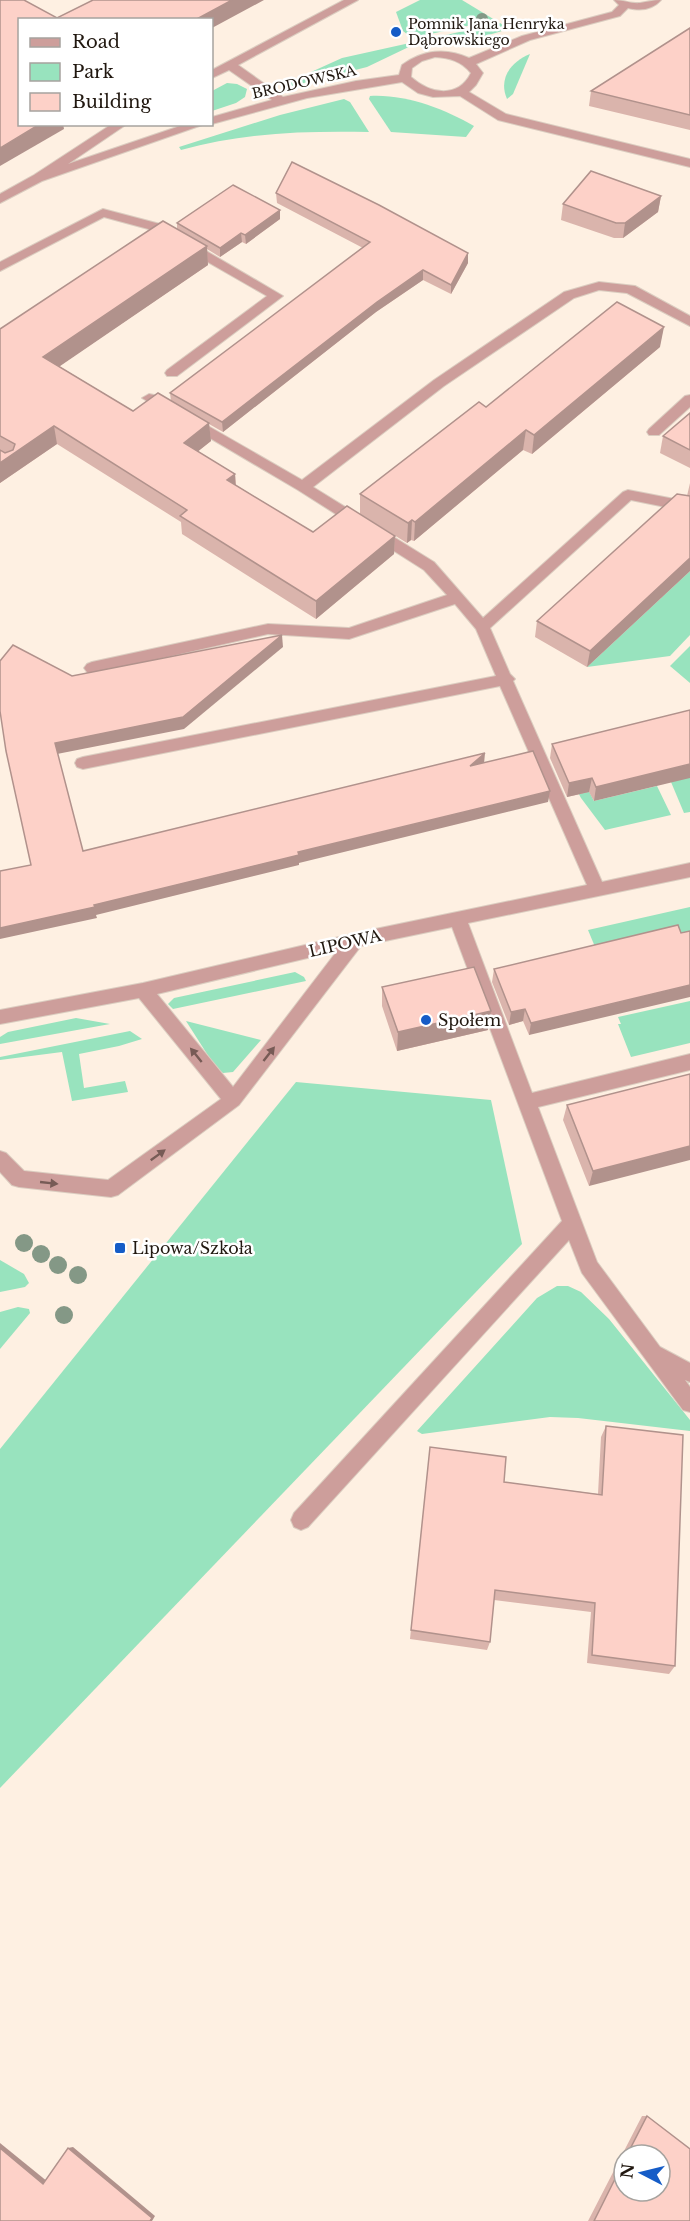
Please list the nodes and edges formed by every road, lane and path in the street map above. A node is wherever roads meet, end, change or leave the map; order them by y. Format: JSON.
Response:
{"nodes":[{"id":1,"x":352,"y":0,"type":"edge"},
{"id":2,"x":655,"y":0,"type":"edge"},
{"id":3,"x":623,"y":2,"type":"edge"},
{"id":4,"x":470,"y":62,"type":"junction"},
{"id":5,"x":229,"y":64,"type":"junction"},
{"id":6,"x":213,"y":73,"type":"edge"},
{"id":7,"x":405,"y":78,"type":"junction"},
{"id":8,"x":462,"y":92,"type":"junction"},
{"id":9,"x":280,"y":100,"type":"junction"},
{"id":10,"x":213,"y":121,"type":"edge"},
{"id":11,"x":118,"y":126,"type":"edge"},
{"id":12,"x":194,"y":126,"type":"edge"},
{"id":13,"x":690,"y":163,"type":"edge"},
{"id":14,"x":38,"y":178,"type":"junction"},
{"id":15,"x":0,"y":200,"type":"edge"},
{"id":16,"x":0,"y":267,"type":"edge"},
{"id":17,"x":690,"y":322,"type":"edge"},
{"id":18,"x":172,"y":373,"type":"dead end"},
{"id":19,"x":149,"y":398,"type":"edge"},
{"id":20,"x":690,"y":399,"type":"edge"},
{"id":21,"x":654,"y":432,"type":"dead end"},
{"id":22,"x":303,"y":487,"type":"junction"},
{"id":23,"x":690,"y":507,"type":"edge"},
{"id":24,"x":458,"y":597,"type":"junction"},
{"id":25,"x":482,"y":627,"type":"junction"},
{"id":26,"x":92,"y":668,"type":"dead end"},
{"id":27,"x":507,"y":679,"type":"junction"},
{"id":28,"x":84,"y":763,"type":"dead end"},
{"id":29,"x":690,"y":870,"type":"edge"},
{"id":30,"x":597,"y":890,"type":"junction"},
{"id":31,"x":458,"y":919,"type":"junction"},
{"id":32,"x":356,"y":940,"type":"junction"},
{"id":33,"x":143,"y":990,"type":"junction"},
{"id":34,"x":0,"y":1017,"type":"edge"},
{"id":35,"x":690,"y":1062,"type":"edge"},
{"id":36,"x":233,"y":1100,"type":"junction"},
{"id":37,"x":527,"y":1102,"type":"junction"},
{"id":38,"x":0,"y":1159,"type":"edge"},
{"id":39,"x":573,"y":1223,"type":"junction"},
{"id":40,"x":653,"y":1352,"type":"junction"},
{"id":41,"x":690,"y":1373,"type":"edge"},
{"id":42,"x":690,"y":1402,"type":"edge"},
{"id":43,"x":301,"y":1520,"type":"dead end"}],
"edges":[{"from":1,"to":5,"type":"street"},
{"from":2,"to":3,"type":"street"},
{"from":3,"to":4,"type":"street"},
{"from":4,"to":7,"type":"street"},
{"from":4,"to":8,"type":"street"},
{"from":5,"to":6,"type":"street"},
{"from":5,"to":9,"type":"street"},
{"from":7,"to":8,"type":"street"},
{"from":7,"to":9,"type":"street","name":"BRODOWSKA"},
{"from":8,"to":13,"type":"street"},
{"from":9,"to":10,"type":"street","name":"BRODOWSKA"},
{"from":11,"to":14,"type":"street"},
{"from":12,"to":14,"type":"street"},
{"from":14,"to":15,"type":"street"},
{"from":16,"to":18,"type":"street"},
{"from":17,"to":22,"type":"street"},
{"from":19,"to":22,"type":"street"},
{"from":20,"to":21,"type":"street"},
{"from":22,"to":24,"type":"street"},
{"from":23,"to":25,"type":"street"},
{"from":24,"to":25,"type":"street"},
{"from":24,"to":26,"type":"street"},
{"from":25,"to":27,"type":"street"},
{"from":27,"to":28,"type":"street"},
{"from":27,"to":30,"type":"street"},
{"from":29,"to":30,"type":"street","name":"LIPOWA"},
{"from":30,"to":31,"type":"street","name":"LIPOWA"},
{"from":31,"to":32,"type":"street","name":"LIPOWA"},
{"from":31,"to":37,"type":"street"},
{"from":32,"to":33,"type":"street","name":"LIPOWA"},
{"from":36,"to":32,"type":"street","one_way":true},
{"from":33,"to":34,"type":"street","name":"LIPOWA"},
{"from":36,"to":33,"type":"street","one_way":true},
{"from":35,"to":37,"type":"street"},
{"from":38,"to":36,"type":"street","one_way":true},
{"from":37,"to":39,"type":"street"},
{"from":39,"to":40,"type":"street"},
{"from":39,"to":43,"type":"street"},
{"from":40,"to":41,"type":"street"},
{"from":40,"to":42,"type":"street"}]}
